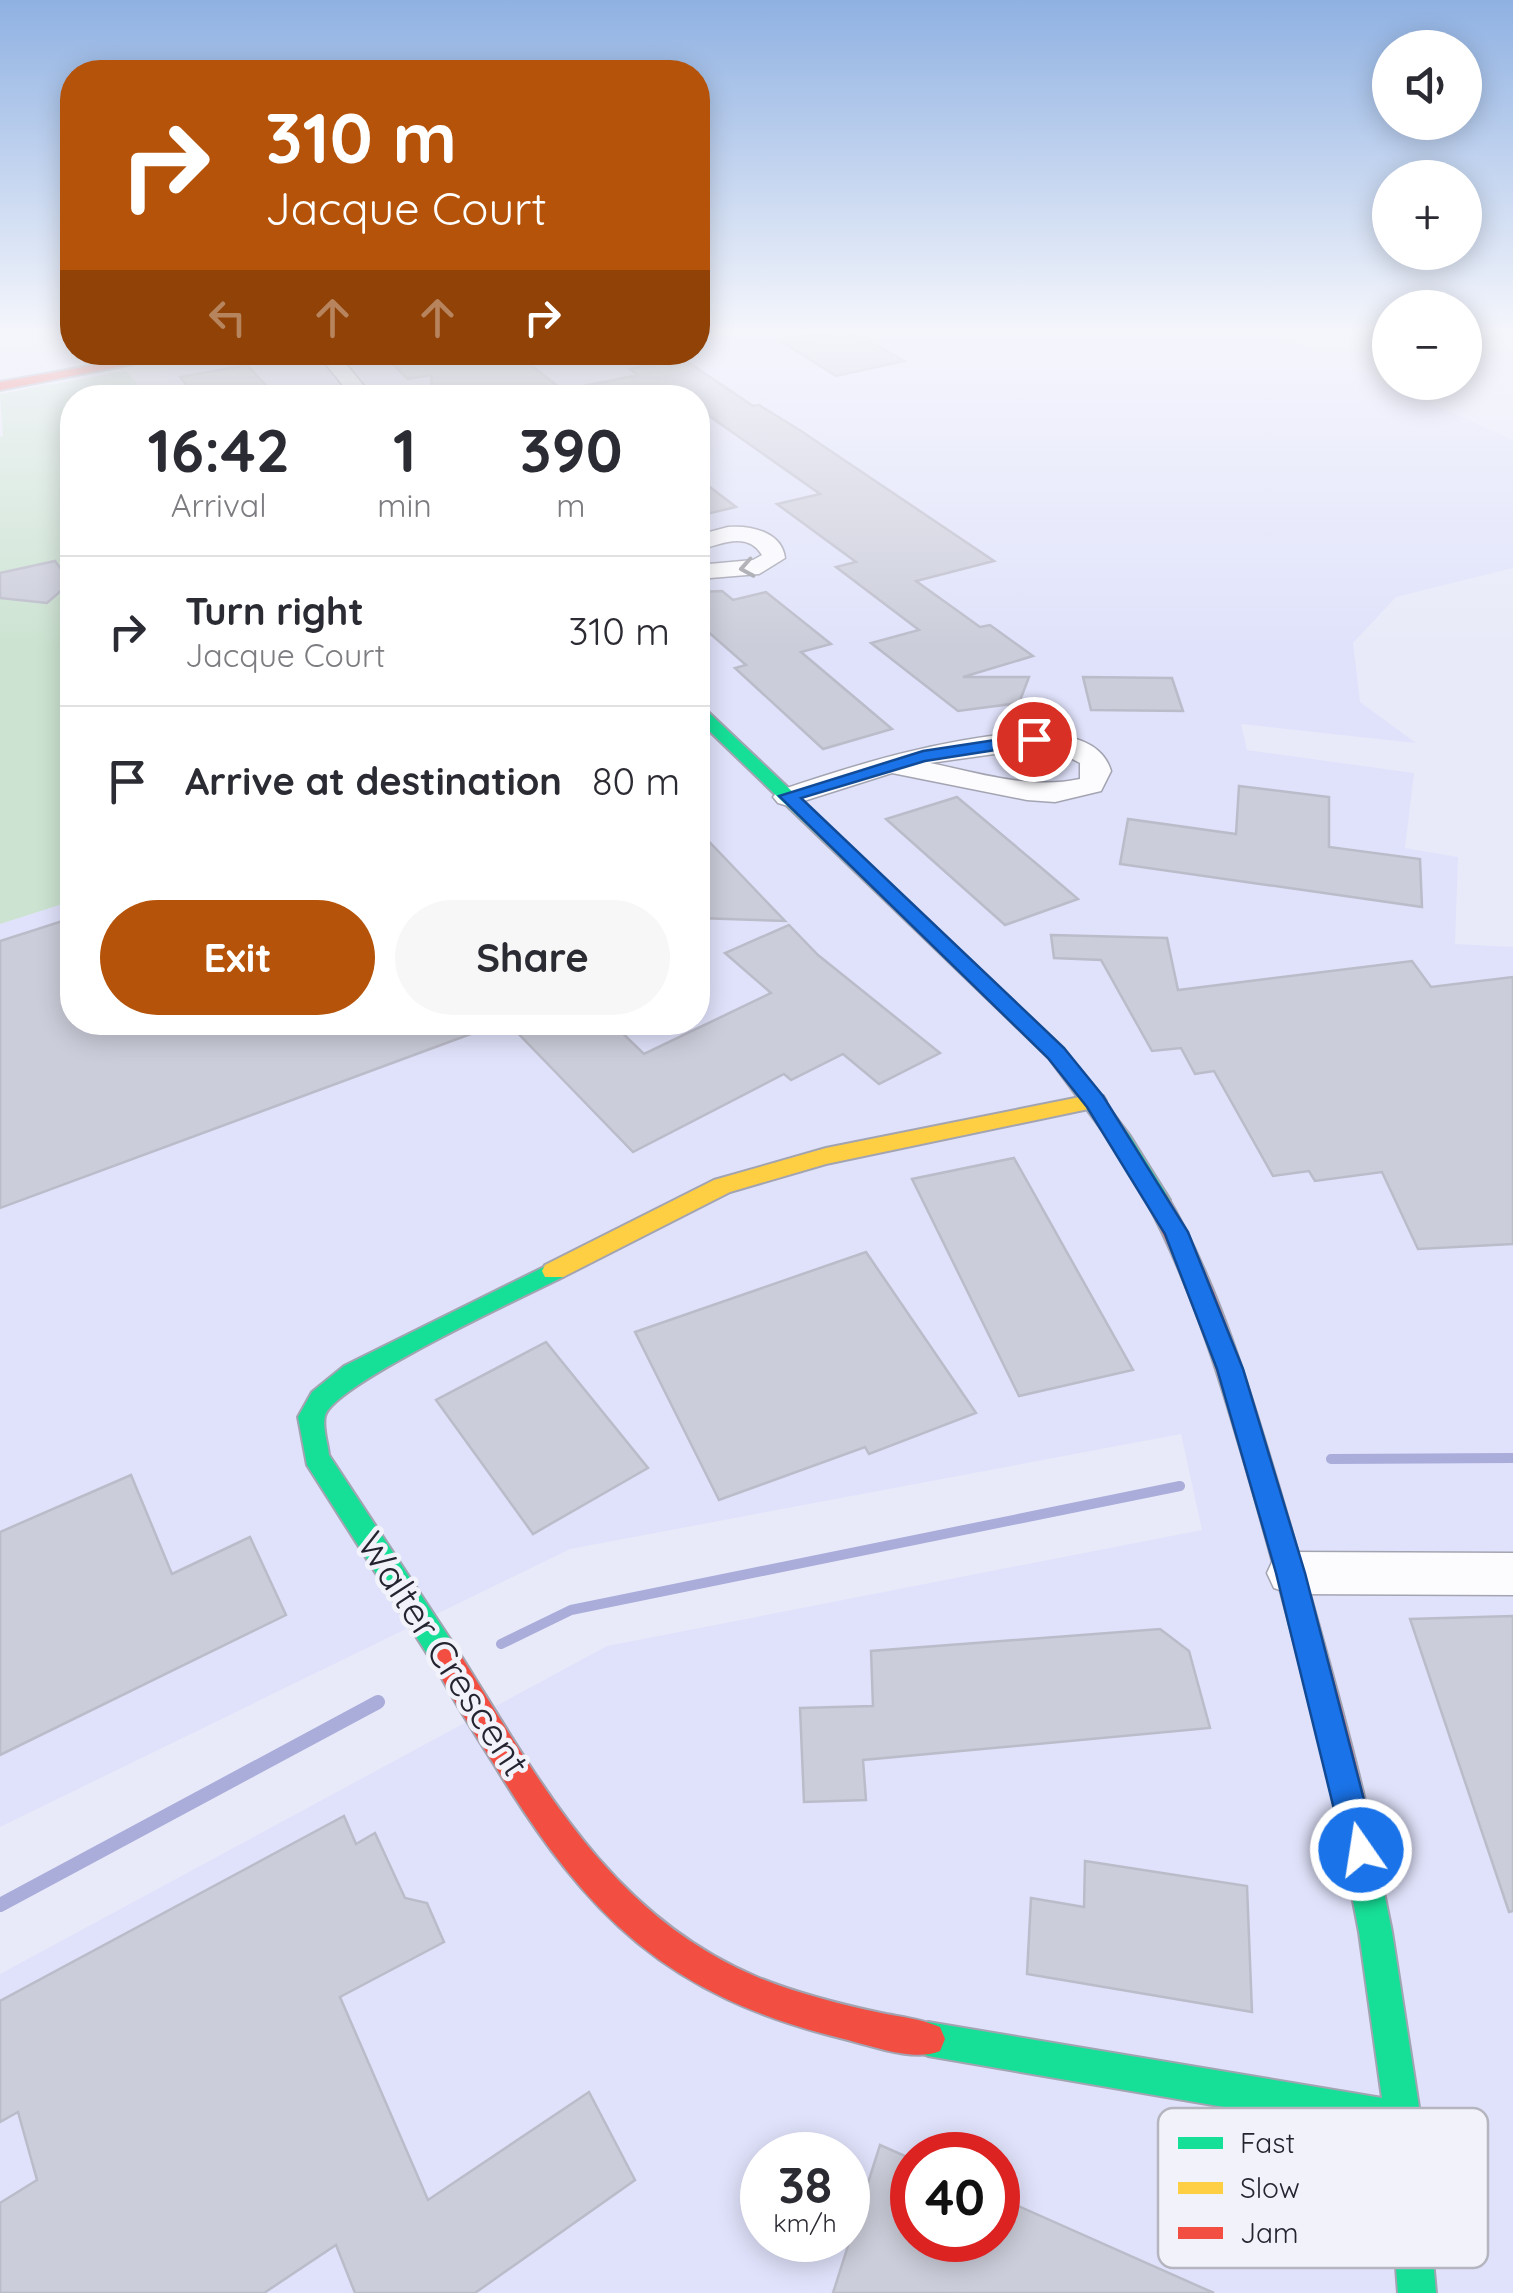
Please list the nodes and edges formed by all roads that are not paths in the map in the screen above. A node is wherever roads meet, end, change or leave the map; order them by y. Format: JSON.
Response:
{"nodes":[{"id":1,"x":710,"y":538,"type":"edge"},
{"id":2,"x":710,"y":571,"type":"edge"},
{"id":3,"x":710,"y":722,"type":"edge"},
{"id":4,"x":894,"y":765,"type":"junction"},
{"id":5,"x":788,"y":796,"type":"junction"},
{"id":6,"x":1095,"y":1102,"type":"junction"},
{"id":7,"x":1291,"y":1573,"type":"junction"},
{"id":8,"x":1513,"y":1574,"type":"edge"},
{"id":9,"x":1335,"y":2108,"type":"edge"},
{"id":10,"x":1404,"y":2108,"type":"edge"},
{"id":11,"x":1416,"y":2268,"type":"edge"},
{"id":12,"x":1418,"y":2293,"type":"edge"}],
"edges":[{"from":1,"to":2,"type":"street","one_way":true},
{"from":3,"to":5,"type":"street"},
{"from":4,"to":4,"type":"street"},
{"from":4,"to":5,"type":"street"},
{"from":5,"to":6,"type":"street"},
{"from":6,"to":7,"type":"street"},
{"from":6,"to":9,"type":"street","name":"Walter Crescent"},
{"from":7,"to":8,"type":"street"},
{"from":7,"to":10,"type":"street"},
{"from":11,"to":12,"type":"street"}]}
